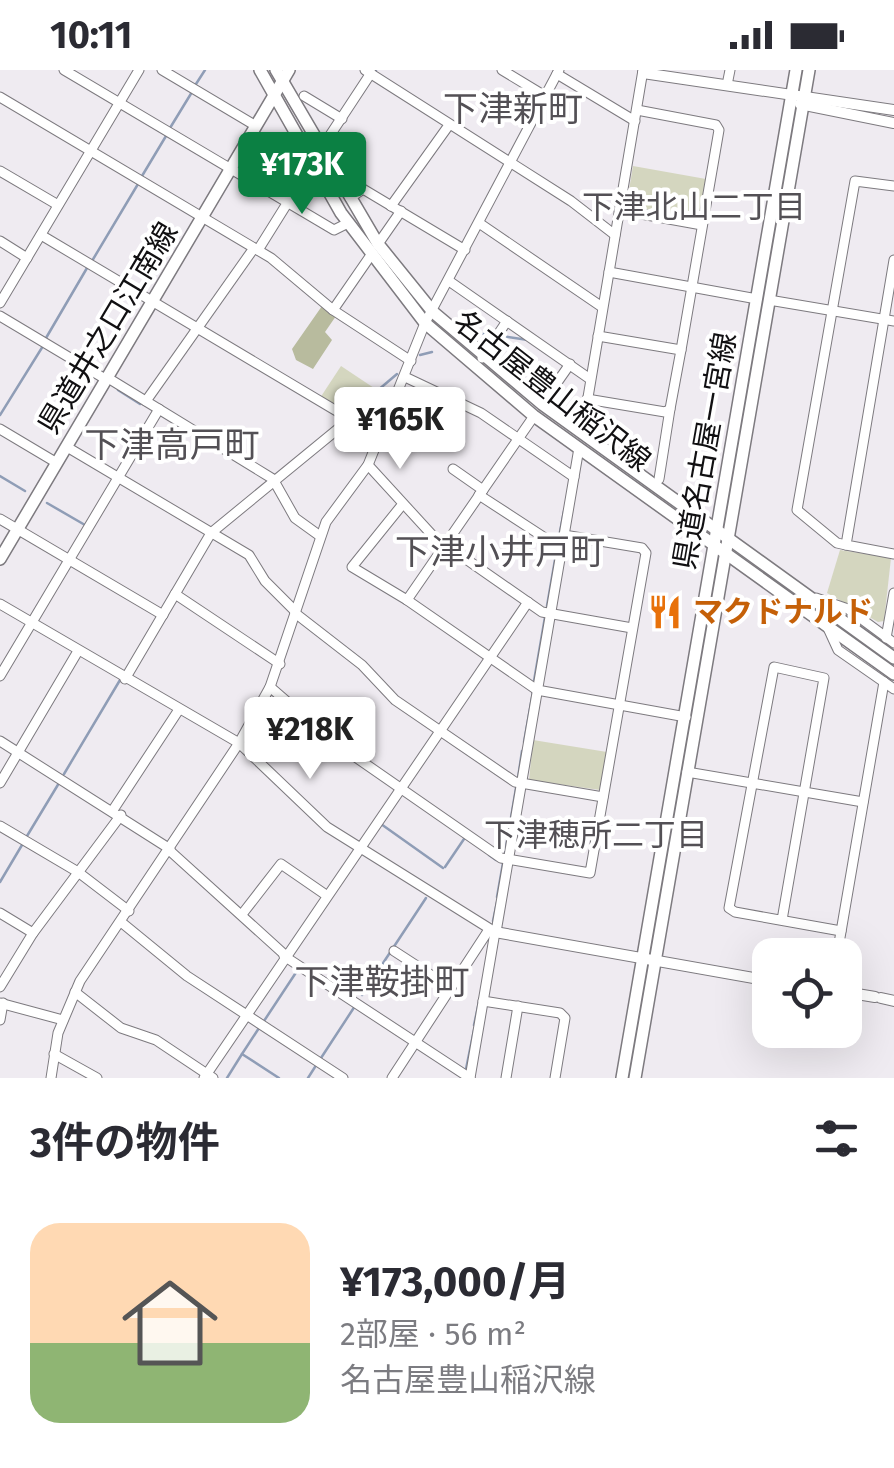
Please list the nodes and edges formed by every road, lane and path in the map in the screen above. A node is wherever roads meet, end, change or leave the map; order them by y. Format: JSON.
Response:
{"nodes":[{"id":1,"x":64,"y":70,"type":"edge"},
{"id":2,"x":139,"y":70,"type":"edge"},
{"id":3,"x":162,"y":70,"type":"edge"},
{"id":4,"x":260,"y":70,"type":"edge"},
{"id":5,"x":502,"y":70,"type":"edge"},
{"id":6,"x":796,"y":70,"type":"edge"},
{"id":7,"x":809,"y":70,"type":"edge"},
{"id":8,"x":369,"y":71,"type":"edge"},
{"id":9,"x":558,"y":72,"type":"edge"},
{"id":10,"x":643,"y":72,"type":"edge"},
{"id":11,"x":283,"y":74,"type":"edge"},
{"id":12,"x":274,"y":95,"type":"junction"},
{"id":13,"x":304,"y":96,"type":"dead end"},
{"id":14,"x":546,"y":96,"type":"junction"},
{"id":15,"x":0,"y":97,"type":"edge"},
{"id":16,"x":800,"y":99,"type":"junction"},
{"id":17,"x":119,"y":103,"type":"junction"},
{"id":18,"x":894,"y":110,"type":"edge"},
{"id":19,"x":636,"y":116,"type":"junction"},
{"id":20,"x":342,"y":119,"type":"junction"},
{"id":21,"x":894,"y":123,"type":"edge"},
{"id":22,"x":448,"y":124,"type":"junction"},
{"id":23,"x":256,"y":126,"type":"junction"},
{"id":24,"x":322,"y":149,"type":"junction"},
{"id":25,"x":91,"y":150,"type":"junction"},
{"id":26,"x":312,"y":162,"type":"junction"},
{"id":27,"x":511,"y":162,"type":"junction"},
{"id":28,"x":231,"y":169,"type":"junction"},
{"id":29,"x":0,"y":171,"type":"edge"},
{"id":30,"x":894,"y":186,"type":"edge"},
{"id":31,"x":350,"y":198,"type":"junction"},
{"id":32,"x":288,"y":202,"type":"junction"},
{"id":33,"x":58,"y":206,"type":"junction"},
{"id":34,"x":396,"y":209,"type":"junction"},
{"id":35,"x":619,"y":210,"type":"junction"},
{"id":36,"x":203,"y":216,"type":"junction"},
{"id":37,"x":348,"y":223,"type":"junction"},
{"id":38,"x":479,"y":223,"type":"junction"},
{"id":39,"x":702,"y":225,"type":"junction"},
{"id":40,"x":615,"y":235,"type":"junction"},
{"id":41,"x":40,"y":236,"type":"junction"},
{"id":42,"x":0,"y":242,"type":"edge"},
{"id":43,"x":256,"y":249,"type":"junction"},
{"id":44,"x":375,"y":250,"type":"junction"},
{"id":45,"x":465,"y":250,"type":"junction"},
{"id":46,"x":27,"y":258,"type":"junction"},
{"id":47,"x":894,"y":260,"type":"edge"},
{"id":48,"x":608,"y":272,"type":"junction"},
{"id":49,"x":449,"y":280,"type":"junction"},
{"id":50,"x":692,"y":287,"type":"junction"},
{"id":51,"x":763,"y":300,"type":"junction"},
{"id":52,"x":0,"y":303,"type":"edge"},
{"id":53,"x":152,"y":303,"type":"junction"},
{"id":54,"x":602,"y":307,"type":"junction"},
{"id":55,"x":333,"y":310,"type":"junction"},
{"id":56,"x":832,"y":311,"type":"junction"},
{"id":57,"x":0,"y":316,"type":"edge"},
{"id":58,"x":429,"y":318,"type":"junction"},
{"id":59,"x":889,"y":320,"type":"edge"},
{"id":60,"x":507,"y":321,"type":"junction"},
{"id":61,"x":196,"y":329,"type":"junction"},
{"id":62,"x":598,"y":336,"type":"junction"},
{"id":63,"x":680,"y":350,"type":"junction"},
{"id":64,"x":482,"y":358,"type":"junction"},
{"id":65,"x":411,"y":361,"type":"junction"},
{"id":66,"x":570,"y":364,"type":"junction"},
{"id":67,"x":405,"y":377,"type":"junction"},
{"id":68,"x":590,"y":378,"type":"junction"},
{"id":69,"x":107,"y":379,"type":"junction"},
{"id":70,"x":586,"y":400,"type":"junction"},
{"id":71,"x":146,"y":401,"type":"junction"},
{"id":72,"x":542,"y":404,"type":"junction"},
{"id":73,"x":159,"y":409,"type":"junction"},
{"id":74,"x":670,"y":409,"type":"junction"},
{"id":75,"x":534,"y":416,"type":"junction"},
{"id":76,"x":350,"y":420,"type":"junction"},
{"id":77,"x":0,"y":429,"type":"edge"},
{"id":78,"x":582,"y":433,"type":"junction"},
{"id":79,"x":382,"y":438,"type":"junction"},
{"id":80,"x":518,"y":439,"type":"junction"},
{"id":81,"x":66,"y":447,"type":"junction"},
{"id":82,"x":580,"y":448,"type":"junction"},
{"id":83,"x":57,"y":463,"type":"junction"},
{"id":84,"x":368,"y":465,"type":"junction"},
{"id":85,"x":453,"y":470,"type":"dead end"},
{"id":86,"x":118,"y":477,"type":"junction"},
{"id":87,"x":574,"y":477,"type":"junction"},
{"id":88,"x":659,"y":478,"type":"dead end"},
{"id":89,"x":276,"y":483,"type":"junction"},
{"id":90,"x":481,"y":493,"type":"junction"},
{"id":91,"x":402,"y":505,"type":"junction"},
{"id":92,"x":0,"y":518,"type":"edge"},
{"id":93,"x":18,"y":529,"type":"junction"},
{"id":94,"x":212,"y":532,"type":"junction"},
{"id":95,"x":722,"y":534,"type":"junction"},
{"id":96,"x":320,"y":536,"type":"junction"},
{"id":97,"x":564,"y":536,"type":"junction"},
{"id":98,"x":713,"y":544,"type":"junction"},
{"id":99,"x":445,"y":545,"type":"junction"},
{"id":100,"x":846,"y":545,"type":"junction"},
{"id":101,"x":562,"y":549,"type":"junction"},
{"id":102,"x":725,"y":553,"type":"junction"},
{"id":103,"x":894,"y":554,"type":"edge"},
{"id":104,"x":0,"y":559,"type":"edge"},
{"id":105,"x":69,"y":560,"type":"junction"},
{"id":106,"x":175,"y":594,"type":"junction"},
{"id":107,"x":894,"y":594,"type":"edge"},
{"id":108,"x":813,"y":597,"type":"junction"},
{"id":109,"x":407,"y":600,"type":"junction"},
{"id":110,"x":528,"y":602,"type":"junction"},
{"id":111,"x":0,"y":604,"type":"edge"},
{"id":112,"x":295,"y":612,"type":"junction"},
{"id":113,"x":551,"y":614,"type":"junction"},
{"id":114,"x":163,"y":615,"type":"junction"},
{"id":115,"x":31,"y":623,"type":"junction"},
{"id":116,"x":632,"y":628,"type":"junction"},
{"id":117,"x":890,"y":641,"type":"edge"},
{"id":118,"x":78,"y":650,"type":"junction"},
{"id":119,"x":490,"y":658,"type":"junction"},
{"id":120,"x":894,"y":658,"type":"edge"},
{"id":121,"x":280,"y":664,"type":"junction"},
{"id":122,"x":0,"y":676,"type":"edge"},
{"id":123,"x":125,"y":678,"type":"junction"},
{"id":124,"x":889,"y":678,"type":"edge"},
{"id":125,"x":270,"y":687,"type":"junction"},
{"id":126,"x":894,"y":689,"type":"edge"},
{"id":127,"x":538,"y":690,"type":"junction"},
{"id":128,"x":619,"y":705,"type":"junction"},
{"id":129,"x":178,"y":710,"type":"junction"},
{"id":130,"x":686,"y":717,"type":"junction"},
{"id":131,"x":440,"y":730,"type":"junction"},
{"id":132,"x":0,"y":741,"type":"edge"},
{"id":133,"x":239,"y":743,"type":"junction"},
{"id":134,"x":18,"y":752,"type":"junction"},
{"id":135,"x":688,"y":772,"type":"junction"},
{"id":136,"x":0,"y":782,"type":"edge"},
{"id":137,"x":751,"y":783,"type":"junction"},
{"id":138,"x":522,"y":784,"type":"junction"},
{"id":139,"x":400,"y":788,"type":"junction"},
{"id":140,"x":804,"y":792,"type":"junction"},
{"id":141,"x":603,"y":797,"type":"junction"},
{"id":142,"x":864,"y":802,"type":"junction"},
{"id":143,"x":117,"y":812,"type":"junction"},
{"id":144,"x":0,"y":826,"type":"edge"},
{"id":145,"x":359,"y":848,"type":"junction"},
{"id":146,"x":170,"y":850,"type":"junction"},
{"id":147,"x":509,"y":859,"type":"junction"},
{"id":148,"x":78,"y":872,"type":"junction"},
{"id":149,"x":326,"y":896,"type":"junction"},
{"id":150,"x":128,"y":911,"type":"junction"},
{"id":151,"x":0,"y":913,"type":"edge"},
{"id":152,"x":244,"y":913,"type":"junction"},
{"id":153,"x":782,"y":920,"type":"junction"},
{"id":154,"x":121,"y":922,"type":"junction"},
{"id":155,"x":841,"y":931,"type":"junction"},
{"id":156,"x":493,"y":932,"type":"junction"},
{"id":157,"x":33,"y":933,"type":"junction"},
{"id":158,"x":840,"y":938,"type":"edge"},
{"id":159,"x":394,"y":951,"type":"dead end"},
{"id":160,"x":285,"y":956,"type":"junction"},
{"id":161,"x":649,"y":959,"type":"junction"},
{"id":162,"x":752,"y":978,"type":"edge"},
{"id":163,"x":0,"y":987,"type":"edge"},
{"id":164,"x":451,"y":988,"type":"junction"},
{"id":165,"x":75,"y":992,"type":"junction"},
{"id":166,"x":862,"y":995,"type":"edge"},
{"id":167,"x":483,"y":1000,"type":"junction"},
{"id":168,"x":894,"y":1000,"type":"edge"},
{"id":169,"x":2,"y":1003,"type":"edge"},
{"id":170,"x":518,"y":1006,"type":"junction"},
{"id":171,"x":246,"y":1014,"type":"junction"},
{"id":172,"x":0,"y":1020,"type":"edge"},
{"id":173,"x":63,"y":1020,"type":"junction"},
{"id":174,"x":416,"y":1042,"type":"junction"},
{"id":175,"x":54,"y":1054,"type":"junction"},
{"id":176,"x":208,"y":1077,"type":"edge"},
{"id":177,"x":52,"y":1078,"type":"edge"},
{"id":178,"x":98,"y":1078,"type":"edge"},
{"id":179,"x":343,"y":1078,"type":"edge"},
{"id":180,"x":392,"y":1078,"type":"edge"},
{"id":181,"x":470,"y":1078,"type":"edge"},
{"id":182,"x":506,"y":1078,"type":"edge"},
{"id":183,"x":555,"y":1078,"type":"edge"},
{"id":184,"x":622,"y":1078,"type":"edge"},
{"id":185,"x":635,"y":1078,"type":"edge"}],
"edges":[{"from":1,"to":17,"type":"street"},
{"from":2,"to":17,"type":"street"},
{"from":3,"to":23,"type":"street"},
{"from":4,"to":12,"type":"main road","name":"名古屋豊山稲沢線"},
{"from":5,"to":14,"type":"street"},
{"from":6,"to":16,"type":"main road","name":"県道名古屋一宮線"},
{"from":7,"to":16,"type":"main road","name":"県道名古屋一宮線"},
{"from":8,"to":20,"type":"street"},
{"from":8,"to":22,"type":"street"},
{"from":9,"to":14,"type":"street"},
{"from":9,"to":19,"type":"street"},
{"from":10,"to":16,"type":"street"},
{"from":10,"to":19,"type":"street"},
{"from":11,"to":12,"type":"main road","name":"県道井之口江南線"},
{"from":11,"to":24,"type":"main road","name":"名古屋豊山稲沢線"},
{"from":12,"to":23,"type":"main road","name":"県道井之口江南線"},
{"from":12,"to":26,"type":"main road","name":"名古屋豊山稲沢線"},
{"from":13,"to":20,"type":"street"},
{"from":14,"to":27,"type":"street"},
{"from":15,"to":25,"type":"street"},
{"from":16,"to":18,"type":"street"},
{"from":16,"to":21,"type":"street"},
{"from":16,"to":51,"type":"main road","name":"県道名古屋一宮線"},
{"from":17,"to":25,"type":"street"},
{"from":17,"to":28,"type":"street"},
{"from":19,"to":35,"type":"street"},
{"from":19,"to":39,"type":"street"},
{"from":20,"to":24,"type":"street"},
{"from":22,"to":27,"type":"street"},
{"from":22,"to":34,"type":"street"},
{"from":23,"to":28,"type":"main road","name":"県道井之口江南線"},
{"from":24,"to":31,"type":"main road","name":"名古屋豊山稲沢線"},
{"from":25,"to":33,"type":"street"},
{"from":25,"to":36,"type":"street"},
{"from":26,"to":32,"type":"street"},
{"from":26,"to":37,"type":"main road","name":"名古屋豊山稲沢線"},
{"from":27,"to":38,"type":"street"},
{"from":27,"to":40,"type":"street"},
{"from":28,"to":32,"type":"street"},
{"from":28,"to":36,"type":"main road","name":"県道井之口江南線"},
{"from":29,"to":33,"type":"street"},
{"from":30,"to":56,"type":"street"},
{"from":31,"to":34,"type":"street"},
{"from":31,"to":44,"type":"main road","name":"名古屋豊山稲沢線"},
{"from":32,"to":37,"type":"street"},
{"from":32,"to":43,"type":"street"},
{"from":33,"to":41,"type":"street"},
{"from":34,"to":44,"type":"street"},
{"from":34,"to":45,"type":"street"},
{"from":35,"to":39,"type":"street"},
{"from":35,"to":40,"type":"street"},
{"from":36,"to":43,"type":"street"},
{"from":36,"to":53,"type":"main road","name":"県道井之口江南線"},
{"from":37,"to":44,"type":"main road","name":"名古屋豊山稲沢線"},
{"from":38,"to":45,"type":"street"},
{"from":38,"to":54,"type":"street"},
{"from":39,"to":50,"type":"street"},
{"from":40,"to":48,"type":"street"},
{"from":41,"to":46,"type":"street"},
{"from":41,"to":53,"type":"street"},
{"from":42,"to":46,"type":"street"},
{"from":43,"to":55,"type":"street"},
{"from":43,"to":61,"type":"street"},
{"from":44,"to":55,"type":"street"},
{"from":44,"to":58,"type":"main road","name":"名古屋豊山稲沢線"},
{"from":45,"to":49,"type":"street"},
{"from":46,"to":52,"type":"street"},
{"from":47,"to":59,"type":"street"},
{"from":48,"to":50,"type":"street"},
{"from":48,"to":54,"type":"street"},
{"from":49,"to":58,"type":"street"},
{"from":49,"to":60,"type":"street"},
{"from":50,"to":51,"type":"street"},
{"from":50,"to":63,"type":"street"},
{"from":51,"to":56,"type":"street"},
{"from":51,"to":95,"type":"main road","name":"県道名古屋一宮線"},
{"from":53,"to":61,"type":"street"},
{"from":53,"to":69,"type":"main road","name":"県道井之口江南線"},
{"from":54,"to":62,"type":"street"},
{"from":55,"to":65,"type":"street"},
{"from":56,"to":59,"type":"street"},
{"from":56,"to":100,"type":"street"},
{"from":57,"to":69,"type":"street"},
{"from":58,"to":64,"type":"main road","name":"名古屋豊山稲沢線"},
{"from":58,"to":65,"type":"street"},
{"from":58,"to":75,"type":"main road","name":"名古屋豊山稲沢線"},
{"from":59,"to":100,"type":"street"},
{"from":60,"to":64,"type":"street"},
{"from":60,"to":66,"type":"street"},
{"from":61,"to":71,"type":"street"},
{"from":61,"to":76,"type":"street"},
{"from":62,"to":63,"type":"street"},
{"from":62,"to":68,"type":"street"},
{"from":63,"to":74,"type":"street"},
{"from":64,"to":72,"type":"main road","name":"名古屋豊山稲沢線"},
{"from":65,"to":67,"type":"street"},
{"from":66,"to":68,"type":"street"},
{"from":66,"to":72,"type":"street"},
{"from":67,"to":79,"type":"street"},
{"from":67,"to":80,"type":"street"},
{"from":68,"to":70,"type":"street"},
{"from":69,"to":71,"type":"street"},
{"from":69,"to":81,"type":"main road","name":"県道井之口江南線"},
{"from":70,"to":74,"type":"street"},
{"from":70,"to":78,"type":"street"},
{"from":71,"to":73,"type":"street"},
{"from":72,"to":78,"type":"main road","name":"名古屋豊山稲沢線"},
{"from":73,"to":86,"type":"street"},
{"from":73,"to":89,"type":"street"},
{"from":74,"to":88,"type":"street"},
{"from":75,"to":80,"type":"street"},
{"from":75,"to":82,"type":"main road","name":"名古屋豊山稲沢線"},
{"from":76,"to":79,"type":"street"},
{"from":76,"to":89,"type":"street"},
{"from":77,"to":83,"type":"street"},
{"from":78,"to":95,"type":"main road","name":"名古屋豊山稲沢線"},
{"from":79,"to":84,"type":"street"},
{"from":80,"to":87,"type":"street"},
{"from":80,"to":90,"type":"street"},
{"from":81,"to":83,"type":"main road","name":"県道井之口江南線"},
{"from":81,"to":86,"type":"street"},
{"from":82,"to":87,"type":"street"},
{"from":82,"to":98,"type":"main road","name":"名古屋豊山稲沢線"},
{"from":83,"to":93,"type":"main road","name":"県道井之口江南線"},
{"from":84,"to":91,"type":"street"},
{"from":84,"to":96,"type":"street"},
{"from":85,"to":90,"type":"street"},
{"from":86,"to":94,"type":"street"},
{"from":86,"to":105,"type":"street"},
{"from":87,"to":97,"type":"street"},
{"from":89,"to":94,"type":"street"},
{"from":89,"to":96,"type":"street"},
{"from":90,"to":99,"type":"street"},
{"from":90,"to":101,"type":"street"},
{"from":91,"to":99,"type":"street"},
{"from":91,"to":109,"type":"street"},
{"from":92,"to":93,"type":"street"},
{"from":93,"to":104,"type":"main road","name":"県道井之口江南線"},
{"from":93,"to":105,"type":"street"},
{"from":94,"to":106,"type":"street"},
{"from":94,"to":112,"type":"street"},
{"from":95,"to":98,"type":"main road","name":"県道名古屋一宮線"},
{"from":95,"to":102,"type":"main road","name":"県道名古屋一宮線"},
{"from":95,"to":108,"type":"main road","name":"名古屋豊山稲沢線"},
{"from":96,"to":112,"type":"street"},
{"from":97,"to":101,"type":"street"},
{"from":97,"to":116,"type":"street"},
{"from":98,"to":102,"type":"main road","name":"名古屋豊山稲沢線"},
{"from":98,"to":130,"type":"main road","name":"県道名古屋一宮線"},
{"from":99,"to":109,"type":"street"},
{"from":99,"to":110,"type":"street"},
{"from":100,"to":103,"type":"street"},
{"from":101,"to":113,"type":"street"},
{"from":102,"to":124,"type":"main road","name":"名古屋豊山稲沢線"},
{"from":102,"to":135,"type":"main road","name":"県道名古屋一宮線"},
{"from":105,"to":114,"type":"street"},
{"from":105,"to":115,"type":"street"},
{"from":106,"to":114,"type":"street"},
{"from":106,"to":121,"type":"street"},
{"from":107,"to":117,"type":"street"},
{"from":108,"to":117,"type":"street"},
{"from":108,"to":120,"type":"main road","name":"名古屋豊山稲沢線"},
{"from":109,"to":119,"type":"street"},
{"from":110,"to":113,"type":"street"},
{"from":110,"to":119,"type":"street"},
{"from":111,"to":115,"type":"street"},
{"from":112,"to":121,"type":"street"},
{"from":112,"to":131,"type":"street"},
{"from":113,"to":116,"type":"street"},
{"from":113,"to":127,"type":"street"},
{"from":114,"to":123,"type":"street"},
{"from":115,"to":118,"type":"street"},
{"from":115,"to":122,"type":"street"},
{"from":116,"to":128,"type":"street"},
{"from":118,"to":123,"type":"street"},
{"from":118,"to":134,"type":"street"},
{"from":119,"to":127,"type":"street"},
{"from":119,"to":131,"type":"street"},
{"from":121,"to":125,"type":"street"},
{"from":123,"to":129,"type":"street"},
{"from":124,"to":126,"type":"street"},
{"from":124,"to":142,"type":"street"},
{"from":125,"to":133,"type":"street"},
{"from":125,"to":139,"type":"street"},
{"from":127,"to":128,"type":"street"},
{"from":127,"to":138,"type":"street"},
{"from":128,"to":130,"type":"street"},
{"from":128,"to":141,"type":"street"},
{"from":129,"to":133,"type":"street"},
{"from":129,"to":143,"type":"street"},
{"from":130,"to":161,"type":"main road","name":"県道名古屋一宮線"},
{"from":131,"to":138,"type":"street"},
{"from":131,"to":139,"type":"street"},
{"from":132,"to":134,"type":"street"},
{"from":133,"to":145,"type":"street"},
{"from":133,"to":146,"type":"street"},
{"from":134,"to":136,"type":"street"},
{"from":134,"to":143,"type":"street"},
{"from":135,"to":137,"type":"street"},
{"from":135,"to":161,"type":"main road","name":"県道名古屋一宮線"},
{"from":137,"to":140,"type":"street"},
{"from":137,"to":140,"type":"street"},
{"from":137,"to":153,"type":"street"},
{"from":138,"to":141,"type":"street"},
{"from":138,"to":147,"type":"street"},
{"from":139,"to":145,"type":"street"},
{"from":139,"to":147,"type":"street"},
{"from":140,"to":142,"type":"street"},
{"from":140,"to":153,"type":"street"},
{"from":141,"to":147,"type":"street"},
{"from":142,"to":155,"type":"street"},
{"from":143,"to":146,"type":"street"},
{"from":143,"to":148,"type":"street"},
{"from":144,"to":148,"type":"street"},
{"from":145,"to":149,"type":"street"},
{"from":145,"to":156,"type":"street"},
{"from":146,"to":150,"type":"street"},
{"from":146,"to":152,"type":"street"},
{"from":147,"to":156,"type":"street"},
{"from":148,"to":150,"type":"street"},
{"from":148,"to":157,"type":"street"},
{"from":149,"to":152,"type":"street"},
{"from":149,"to":160,"type":"street"},
{"from":150,"to":154,"type":"street"},
{"from":151,"to":157,"type":"street"},
{"from":152,"to":160,"type":"street"},
{"from":153,"to":155,"type":"street"},
{"from":154,"to":165,"type":"street"},
{"from":154,"to":171,"type":"street"},
{"from":155,"to":158,"type":"street"},
{"from":156,"to":161,"type":"street"},
{"from":156,"to":164,"type":"street"},
{"from":156,"to":167,"type":"street"},
{"from":157,"to":163,"type":"street"},
{"from":159,"to":164,"type":"street"},
{"from":160,"to":171,"type":"street"},
{"from":160,"to":174,"type":"street"},
{"from":161,"to":162,"type":"street"},
{"from":161,"to":184,"type":"main road","name":"県道名古屋一宮線"},
{"from":161,"to":185,"type":"main road","name":"県道名古屋一宮線"},
{"from":164,"to":174,"type":"street"},
{"from":165,"to":173,"type":"street"},
{"from":165,"to":176,"type":"street"},
{"from":166,"to":168,"type":"street"},
{"from":167,"to":170,"type":"street"},
{"from":167,"to":181,"type":"street"},
{"from":169,"to":172,"type":"street"},
{"from":169,"to":173,"type":"street"},
{"from":170,"to":182,"type":"street"},
{"from":170,"to":183,"type":"street"},
{"from":171,"to":176,"type":"street"},
{"from":171,"to":179,"type":"street"},
{"from":173,"to":175,"type":"street"},
{"from":174,"to":180,"type":"street"},
{"from":174,"to":181,"type":"street"},
{"from":175,"to":177,"type":"street"},
{"from":175,"to":178,"type":"street"}]}
